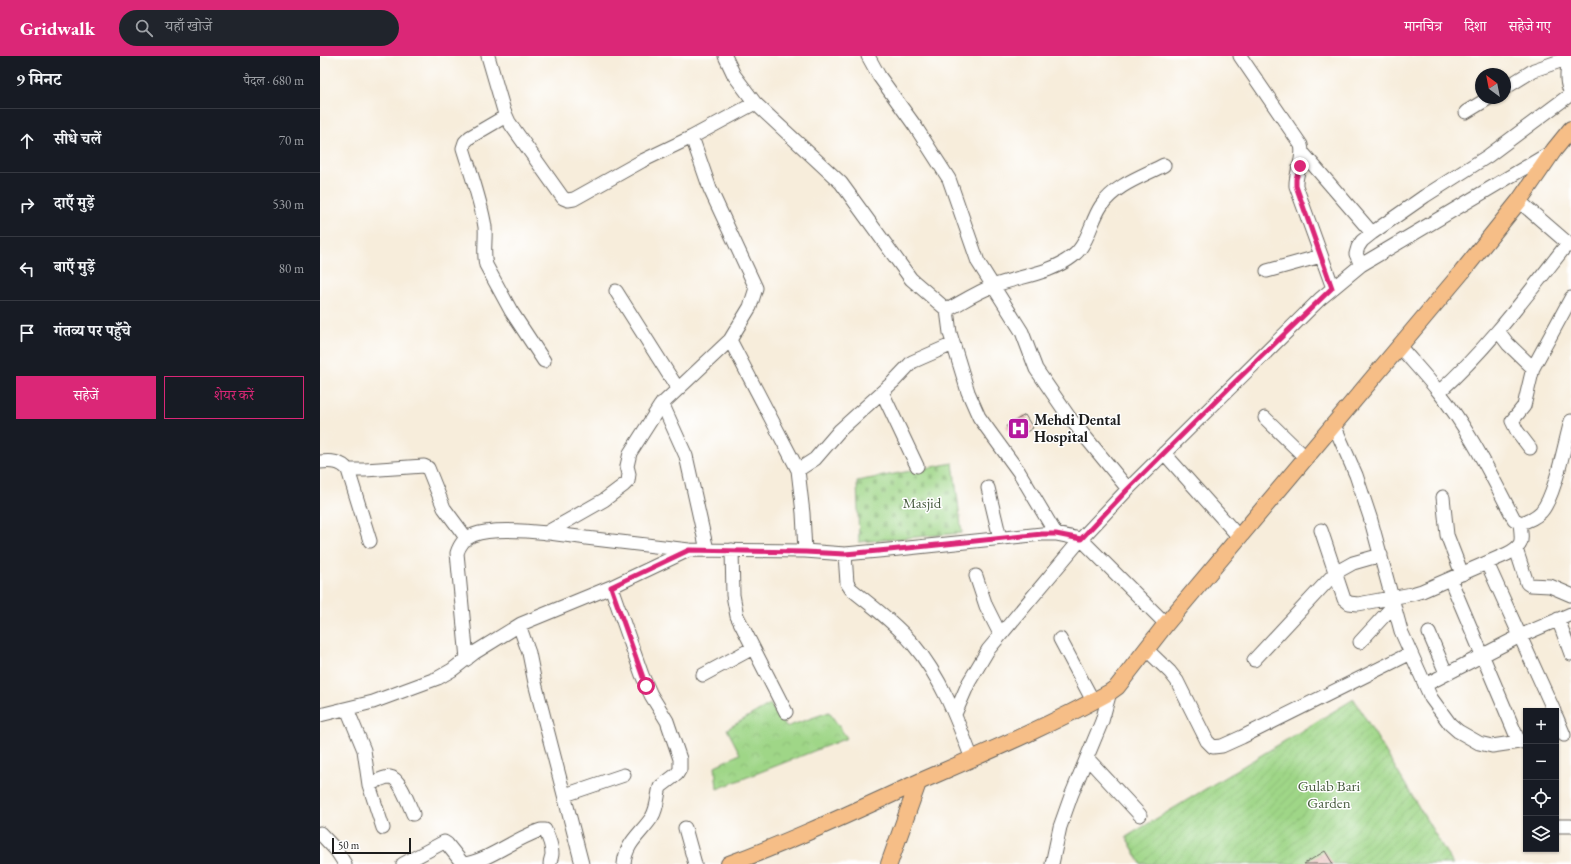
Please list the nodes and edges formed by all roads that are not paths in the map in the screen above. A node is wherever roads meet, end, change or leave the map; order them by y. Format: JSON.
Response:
{"nodes":[{"id":1,"x":488,"y":56,"type":"edge"},
{"id":2,"x":725,"y":56,"type":"edge"},
{"id":3,"x":868,"y":56,"type":"edge"},
{"id":4,"x":1240,"y":56,"type":"edge"},
{"id":5,"x":1569,"y":57,"type":"edge"},
{"id":6,"x":1511,"y":84,"type":"edge"},
{"id":7,"x":1571,"y":93,"type":"edge"},
{"id":8,"x":754,"y":103,"type":"junction"},
{"id":9,"x":1479,"y":104,"type":"edge"},
{"id":10,"x":1466,"y":112,"type":"dead end"},
{"id":11,"x":506,"y":116,"type":"junction"},
{"id":12,"x":1571,"y":129,"type":"edge"},
{"id":13,"x":692,"y":137,"type":"junction"},
{"id":14,"x":1554,"y":150,"type":"junction"},
{"id":15,"x":1303,"y":153,"type":"junction"},
{"id":16,"x":1164,"y":165,"type":"dead end"},
{"id":17,"x":1519,"y":200,"type":"junction"},
{"id":18,"x":1372,"y":233,"type":"junction"},
{"id":19,"x":1569,"y":245,"type":"edge"},
{"id":20,"x":1321,"y":256,"type":"junction"},
{"id":21,"x":1362,"y":265,"type":"junction"},
{"id":22,"x":1267,"y":271,"type":"dead end"},
{"id":23,"x":993,"y":286,"type":"junction"},
{"id":24,"x":1332,"y":288,"type":"junction"},
{"id":25,"x":616,"y":291,"type":"dead end"},
{"id":26,"x":1571,"y":298,"type":"edge"},
{"id":27,"x":947,"y":310,"type":"junction"},
{"id":28,"x":1498,"y":331,"type":"junction"},
{"id":29,"x":730,"y":340,"type":"junction"},
{"id":30,"x":953,"y":344,"type":"junction"},
{"id":31,"x":1400,"y":347,"type":"junction"},
{"id":32,"x":544,"y":361,"type":"dead end"},
{"id":33,"x":1533,"y":368,"type":"junction"},
{"id":34,"x":678,"y":389,"type":"junction"},
{"id":35,"x":882,"y":392,"type":"junction"},
{"id":36,"x":1439,"y":392,"type":"junction"},
{"id":37,"x":662,"y":402,"type":"junction"},
{"id":38,"x":1265,"y":418,"type":"dead end"},
{"id":39,"x":1571,"y":421,"type":"edge"},
{"id":40,"x":1334,"y":425,"type":"junction"},
{"id":41,"x":1530,"y":448,"type":"dead end"},
{"id":42,"x":1164,"y":453,"type":"junction"},
{"id":43,"x":1306,"y":458,"type":"junction"},
{"id":44,"x":1566,"y":458,"type":"edge"},
{"id":45,"x":320,"y":462,"type":"edge"},
{"id":46,"x":917,"y":466,"type":"dead end"},
{"id":47,"x":348,"y":470,"type":"junction"},
{"id":48,"x":798,"y":470,"type":"junction"},
{"id":49,"x":988,"y":488,"type":"dead end"},
{"id":50,"x":1128,"y":489,"type":"junction"},
{"id":51,"x":1443,"y":497,"type":"dead end"},
{"id":52,"x":1520,"y":523,"type":"junction"},
{"id":53,"x":1321,"y":530,"type":"dead end"},
{"id":54,"x":546,"y":533,"type":"junction"},
{"id":55,"x":1056,"y":534,"type":"junction"},
{"id":56,"x":1239,"y":537,"type":"junction"},
{"id":57,"x":1000,"y":538,"type":"junction"},
{"id":58,"x":466,"y":539,"type":"junction"},
{"id":59,"x":1081,"y":539,"type":"junction"},
{"id":60,"x":370,"y":541,"type":"dead end"},
{"id":61,"x":1516,"y":549,"type":"junction"},
{"id":62,"x":689,"y":550,"type":"junction"},
{"id":63,"x":707,"y":550,"type":"junction"},
{"id":64,"x":732,"y":550,"type":"junction"},
{"id":65,"x":805,"y":552,"type":"junction"},
{"id":66,"x":845,"y":554,"type":"junction"},
{"id":67,"x":1381,"y":555,"type":"junction"},
{"id":68,"x":1487,"y":563,"type":"junction"},
{"id":69,"x":1335,"y":573,"type":"junction"},
{"id":70,"x":976,"y":576,"type":"dead end"},
{"id":71,"x":1456,"y":577,"type":"junction"},
{"id":72,"x":611,"y":587,"type":"junction"},
{"id":73,"x":1571,"y":595,"type":"edge"},
{"id":74,"x":1393,"y":601,"type":"junction"},
{"id":75,"x":1571,"y":614,"type":"edge"},
{"id":76,"x":1558,"y":619,"type":"junction"},
{"id":77,"x":1166,"y":624,"type":"junction"},
{"id":78,"x":519,"y":625,"type":"junction"},
{"id":79,"x":1429,"y":632,"type":"dead end"},
{"id":80,"x":1000,"y":634,"type":"junction"},
{"id":81,"x":1520,"y":636,"type":"junction"},
{"id":82,"x":1060,"y":639,"type":"dead end"},
{"id":83,"x":1360,"y":642,"type":"dead end"},
{"id":84,"x":753,"y":648,"type":"junction"},
{"id":85,"x":1146,"y":649,"type":"junction"},
{"id":86,"x":1410,"y":652,"type":"junction"},
{"id":87,"x":1571,"y":654,"type":"edge"},
{"id":88,"x":1482,"y":655,"type":"junction"},
{"id":89,"x":467,"y":659,"type":"junction"},
{"id":90,"x":1254,"y":660,"type":"dead end"},
{"id":91,"x":1446,"y":673,"type":"junction"},
{"id":92,"x":703,"y":675,"type":"dead end"},
{"id":93,"x":1425,"y":685,"type":"junction"},
{"id":94,"x":1110,"y":692,"type":"junction"},
{"id":95,"x":1093,"y":702,"type":"junction"},
{"id":96,"x":1553,"y":708,"type":"edge"},
{"id":97,"x":347,"y":709,"type":"junction"},
{"id":98,"x":786,"y":712,"type":"dead end"},
{"id":99,"x":955,"y":714,"type":"junction"},
{"id":100,"x":320,"y":715,"type":"edge"},
{"id":101,"x":1559,"y":723,"type":"edge"},
{"id":102,"x":1564,"y":735,"type":"edge"},
{"id":103,"x":1523,"y":741,"type":"edge"},
{"id":104,"x":1087,"y":758,"type":"junction"},
{"id":105,"x":972,"y":759,"type":"junction"},
{"id":106,"x":624,"y":775,"type":"dead end"},
{"id":107,"x":918,"y":783,"type":"junction"},
{"id":108,"x":369,"y":785,"type":"junction"},
{"id":109,"x":565,"y":795,"type":"junction"},
{"id":110,"x":413,"y":814,"type":"dead end"},
{"id":111,"x":1140,"y":815,"type":"dead end"},
{"id":112,"x":1559,"y":826,"type":"edge"},
{"id":113,"x":1571,"y":826,"type":"edge"},
{"id":114,"x":383,"y":828,"type":"dead end"},
{"id":115,"x":685,"y":828,"type":"dead end"},
{"id":116,"x":320,"y":833,"type":"edge"},
{"id":117,"x":345,"y":864,"type":"edge"},
{"id":118,"x":403,"y":864,"type":"edge"},
{"id":119,"x":550,"y":864,"type":"edge"},
{"id":120,"x":582,"y":864,"type":"edge"},
{"id":121,"x":624,"y":864,"type":"edge"},
{"id":122,"x":695,"y":864,"type":"edge"},
{"id":123,"x":729,"y":864,"type":"edge"},
{"id":124,"x":889,"y":864,"type":"edge"},
{"id":125,"x":1052,"y":864,"type":"edge"}],
"edges":[{"from":1,"to":11,"type":"street"},
{"from":2,"to":8,"type":"street"},
{"from":3,"to":23,"type":"street"},
{"from":4,"to":15,"type":"street"},
{"from":5,"to":6,"type":"street"},
{"from":5,"to":7,"type":"street"},
{"from":7,"to":18,"type":"street"},
{"from":8,"to":13,"type":"street"},
{"from":8,"to":27,"type":"street"},
{"from":9,"to":10,"type":"street"},
{"from":11,"to":13,"type":"street"},
{"from":11,"to":32,"type":"street"},
{"from":12,"to":14,"type":"main road"},
{"from":13,"to":29,"type":"street"},
{"from":14,"to":17,"type":"main road"},
{"from":14,"to":21,"type":"street"},
{"from":15,"to":18,"type":"street"},
{"from":15,"to":20,"type":"street"},
{"from":16,"to":23,"type":"street"},
{"from":17,"to":19,"type":"street"},
{"from":17,"to":31,"type":"main road"},
{"from":18,"to":21,"type":"street"},
{"from":19,"to":28,"type":"street"},
{"from":20,"to":22,"type":"street"},
{"from":20,"to":24,"type":"street"},
{"from":21,"to":24,"type":"street"},
{"from":23,"to":27,"type":"street"},
{"from":23,"to":50,"type":"street"},
{"from":24,"to":42,"type":"street"},
{"from":25,"to":34,"type":"street"},
{"from":26,"to":33,"type":"street"},
{"from":27,"to":30,"type":"street"},
{"from":28,"to":33,"type":"street"},
{"from":28,"to":36,"type":"street"},
{"from":29,"to":34,"type":"street"},
{"from":29,"to":48,"type":"street"},
{"from":30,"to":35,"type":"street"},
{"from":30,"to":55,"type":"street"},
{"from":31,"to":36,"type":"street"},
{"from":31,"to":40,"type":"main road"},
{"from":33,"to":41,"type":"street"},
{"from":34,"to":37,"type":"street"},
{"from":35,"to":46,"type":"street"},
{"from":35,"to":48,"type":"street"},
{"from":36,"to":52,"type":"street"},
{"from":37,"to":54,"type":"street"},
{"from":37,"to":63,"type":"street"},
{"from":38,"to":43,"type":"street"},
{"from":39,"to":44,"type":"street"},
{"from":40,"to":43,"type":"main road"},
{"from":40,"to":67,"type":"street"},
{"from":42,"to":50,"type":"street"},
{"from":42,"to":56,"type":"street"},
{"from":43,"to":56,"type":"main road"},
{"from":44,"to":52,"type":"street"},
{"from":45,"to":47,"type":"street"},
{"from":47,"to":58,"type":"street"},
{"from":47,"to":60,"type":"street"},
{"from":48,"to":65,"type":"street"},
{"from":49,"to":57,"type":"street"},
{"from":50,"to":59,"type":"street"},
{"from":51,"to":71,"type":"street"},
{"from":52,"to":61,"type":"street"},
{"from":53,"to":69,"type":"street"},
{"from":54,"to":58,"type":"street"},
{"from":54,"to":62,"type":"street"},
{"from":55,"to":57,"type":"street"},
{"from":55,"to":59,"type":"street"},
{"from":56,"to":77,"type":"main road"},
{"from":57,"to":66,"type":"street"},
{"from":58,"to":89,"type":"street"},
{"from":59,"to":77,"type":"street"},
{"from":59,"to":80,"type":"street"},
{"from":61,"to":68,"type":"street"},
{"from":61,"to":73,"type":"street"},
{"from":62,"to":63,"type":"street"},
{"from":62,"to":72,"type":"street"},
{"from":63,"to":64,"type":"street"},
{"from":64,"to":65,"type":"street"},
{"from":64,"to":84,"type":"street"},
{"from":65,"to":66,"type":"street"},
{"from":66,"to":99,"type":"street"},
{"from":67,"to":69,"type":"street"},
{"from":67,"to":74,"type":"street"},
{"from":68,"to":71,"type":"street"},
{"from":68,"to":81,"type":"street"},
{"from":69,"to":74,"type":"street"},
{"from":69,"to":90,"type":"street"},
{"from":70,"to":80,"type":"street"},
{"from":71,"to":74,"type":"street"},
{"from":71,"to":88,"type":"street"},
{"from":72,"to":78,"type":"street"},
{"from":72,"to":121,"type":"street"},
{"from":74,"to":83,"type":"street"},
{"from":74,"to":86,"type":"street"},
{"from":75,"to":76,"type":"street"},
{"from":76,"to":81,"type":"street"},
{"from":76,"to":87,"type":"street"},
{"from":77,"to":85,"type":"main road"},
{"from":78,"to":89,"type":"street"},
{"from":78,"to":109,"type":"street"},
{"from":79,"to":91,"type":"street"},
{"from":80,"to":99,"type":"street"},
{"from":81,"to":88,"type":"street"},
{"from":81,"to":96,"type":"street"},
{"from":82,"to":95,"type":"street"},
{"from":84,"to":92,"type":"street"},
{"from":84,"to":98,"type":"street"},
{"from":85,"to":86,"type":"street"},
{"from":85,"to":94,"type":"main road"},
{"from":86,"to":93,"type":"street"},
{"from":88,"to":91,"type":"street"},
{"from":88,"to":103,"type":"street"},
{"from":89,"to":97,"type":"street"},
{"from":91,"to":93,"type":"street"},
{"from":93,"to":103,"type":"street"},
{"from":94,"to":95,"type":"main road"},
{"from":94,"to":104,"type":"street"},
{"from":95,"to":105,"type":"main road"},
{"from":97,"to":100,"type":"street"},
{"from":97,"to":108,"type":"street"},
{"from":99,"to":105,"type":"street"},
{"from":101,"to":102,"type":"street"},
{"from":104,"to":111,"type":"street"},
{"from":104,"to":125,"type":"street"},
{"from":105,"to":107,"type":"main road"},
{"from":106,"to":109,"type":"street"},
{"from":107,"to":123,"type":"main road"},
{"from":107,"to":124,"type":"main road"},
{"from":108,"to":110,"type":"street"},
{"from":108,"to":114,"type":"street"},
{"from":109,"to":120,"type":"street"},
{"from":112,"to":113,"type":"street"},
{"from":115,"to":122,"type":"street"},
{"from":116,"to":117,"type":"street"},
{"from":118,"to":119,"type":"street"}]}
